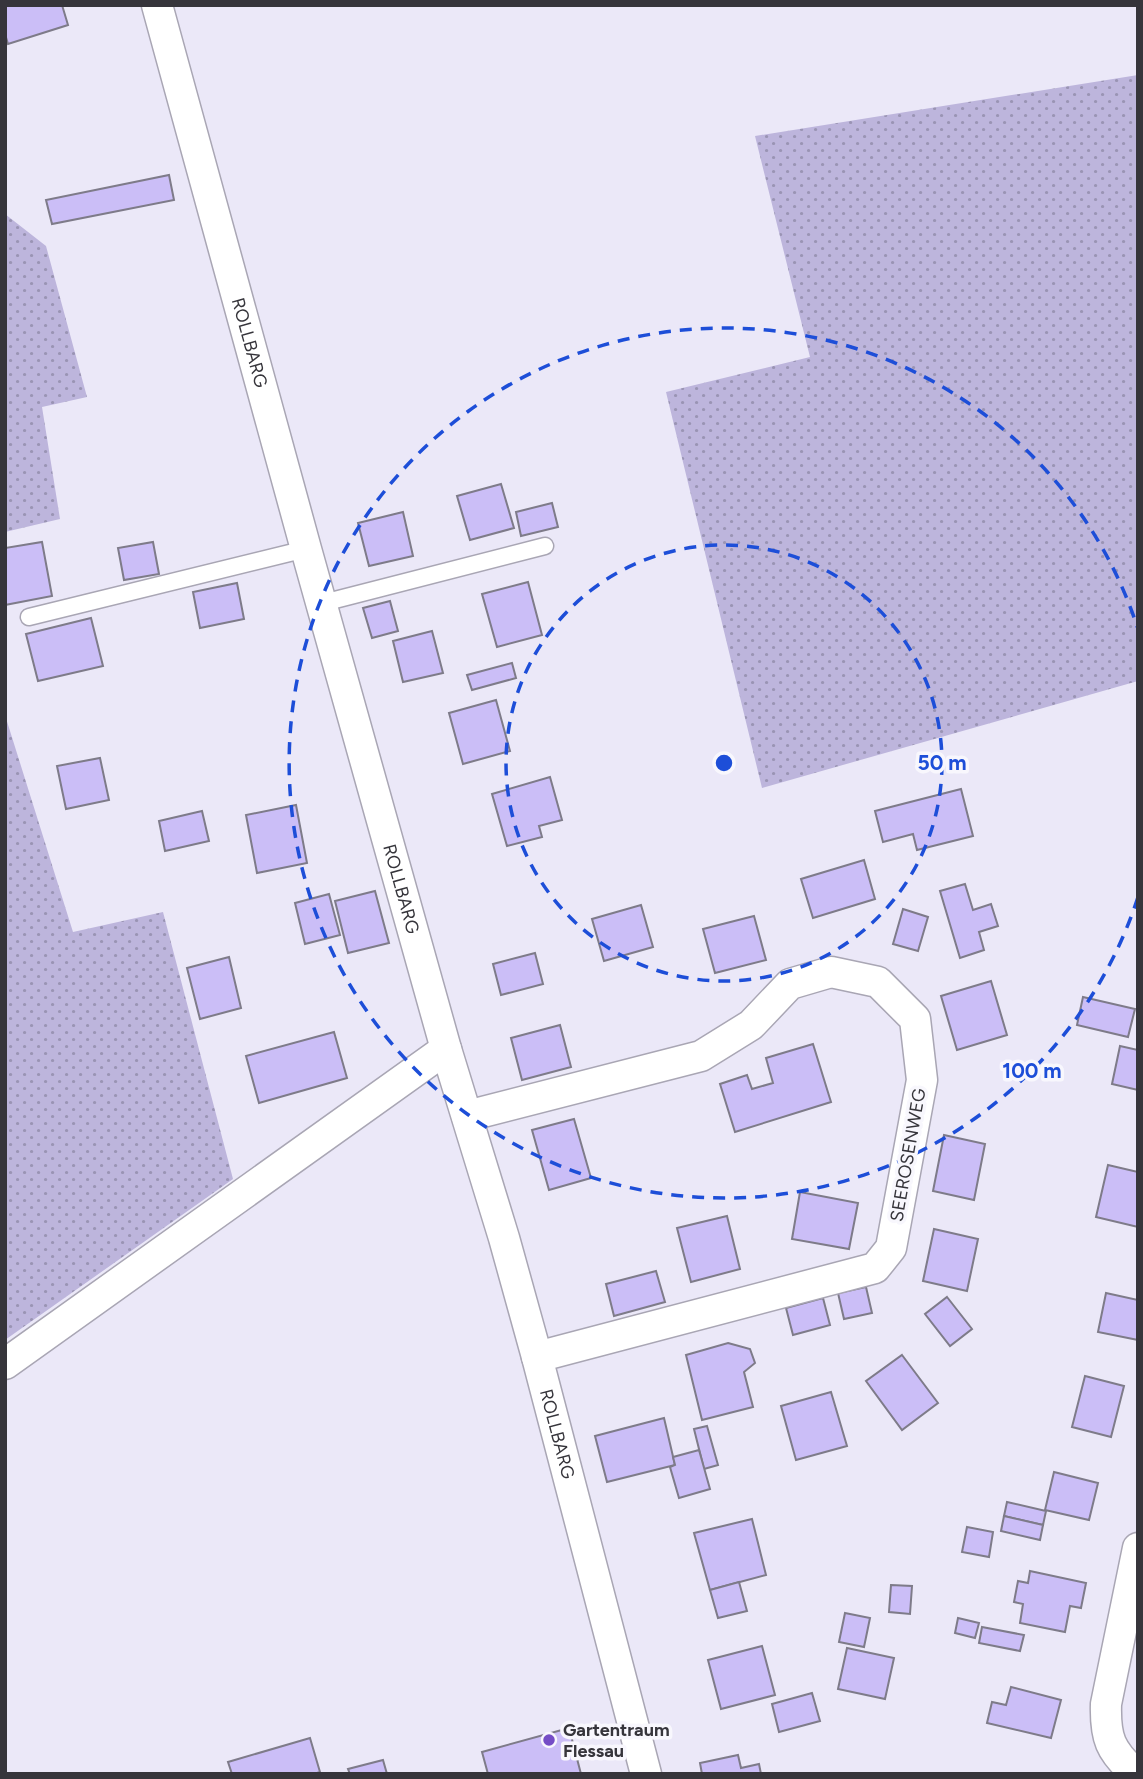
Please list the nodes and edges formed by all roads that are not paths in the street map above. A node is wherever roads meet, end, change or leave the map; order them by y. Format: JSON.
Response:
{"nodes":[{"id":1,"x":157,"y":5,"type":"edge"},
{"id":2,"x":545,"y":546,"type":"dead end"},
{"id":3,"x":306,"y":549,"type":"junction"},
{"id":4,"x":323,"y":603,"type":"junction"},
{"id":5,"x":29,"y":617,"type":"dead end"},
{"id":6,"x":446,"y":1049,"type":"junction"},
{"id":7,"x":467,"y":1115,"type":"junction"},
{"id":8,"x":537,"y":1357,"type":"junction"},
{"id":9,"x":5,"y":1364,"type":"edge"},
{"id":10,"x":1138,"y":1548,"type":"edge"},
{"id":11,"x":646,"y":1774,"type":"edge"},
{"id":12,"x":1136,"y":1774,"type":"edge"}],
"edges":[{"from":1,"to":3,"type":"street","name":"ROLLBARG"},
{"from":2,"to":4,"type":"lane"},
{"from":3,"to":4,"type":"street","name":"ROLLBARG"},
{"from":3,"to":5,"type":"lane"},
{"from":4,"to":6,"type":"street","name":"ROLLBARG"},
{"from":6,"to":7,"type":"street","name":"ROLLBARG"},
{"from":6,"to":9,"type":"street"},
{"from":7,"to":8,"type":"street","name":"ROLLBARG"},
{"from":7,"to":8,"type":"street","name":"SEEROSENWEG"},
{"from":8,"to":11,"type":"street","name":"ROLLBARG"},
{"from":10,"to":12,"type":"street"}]}
